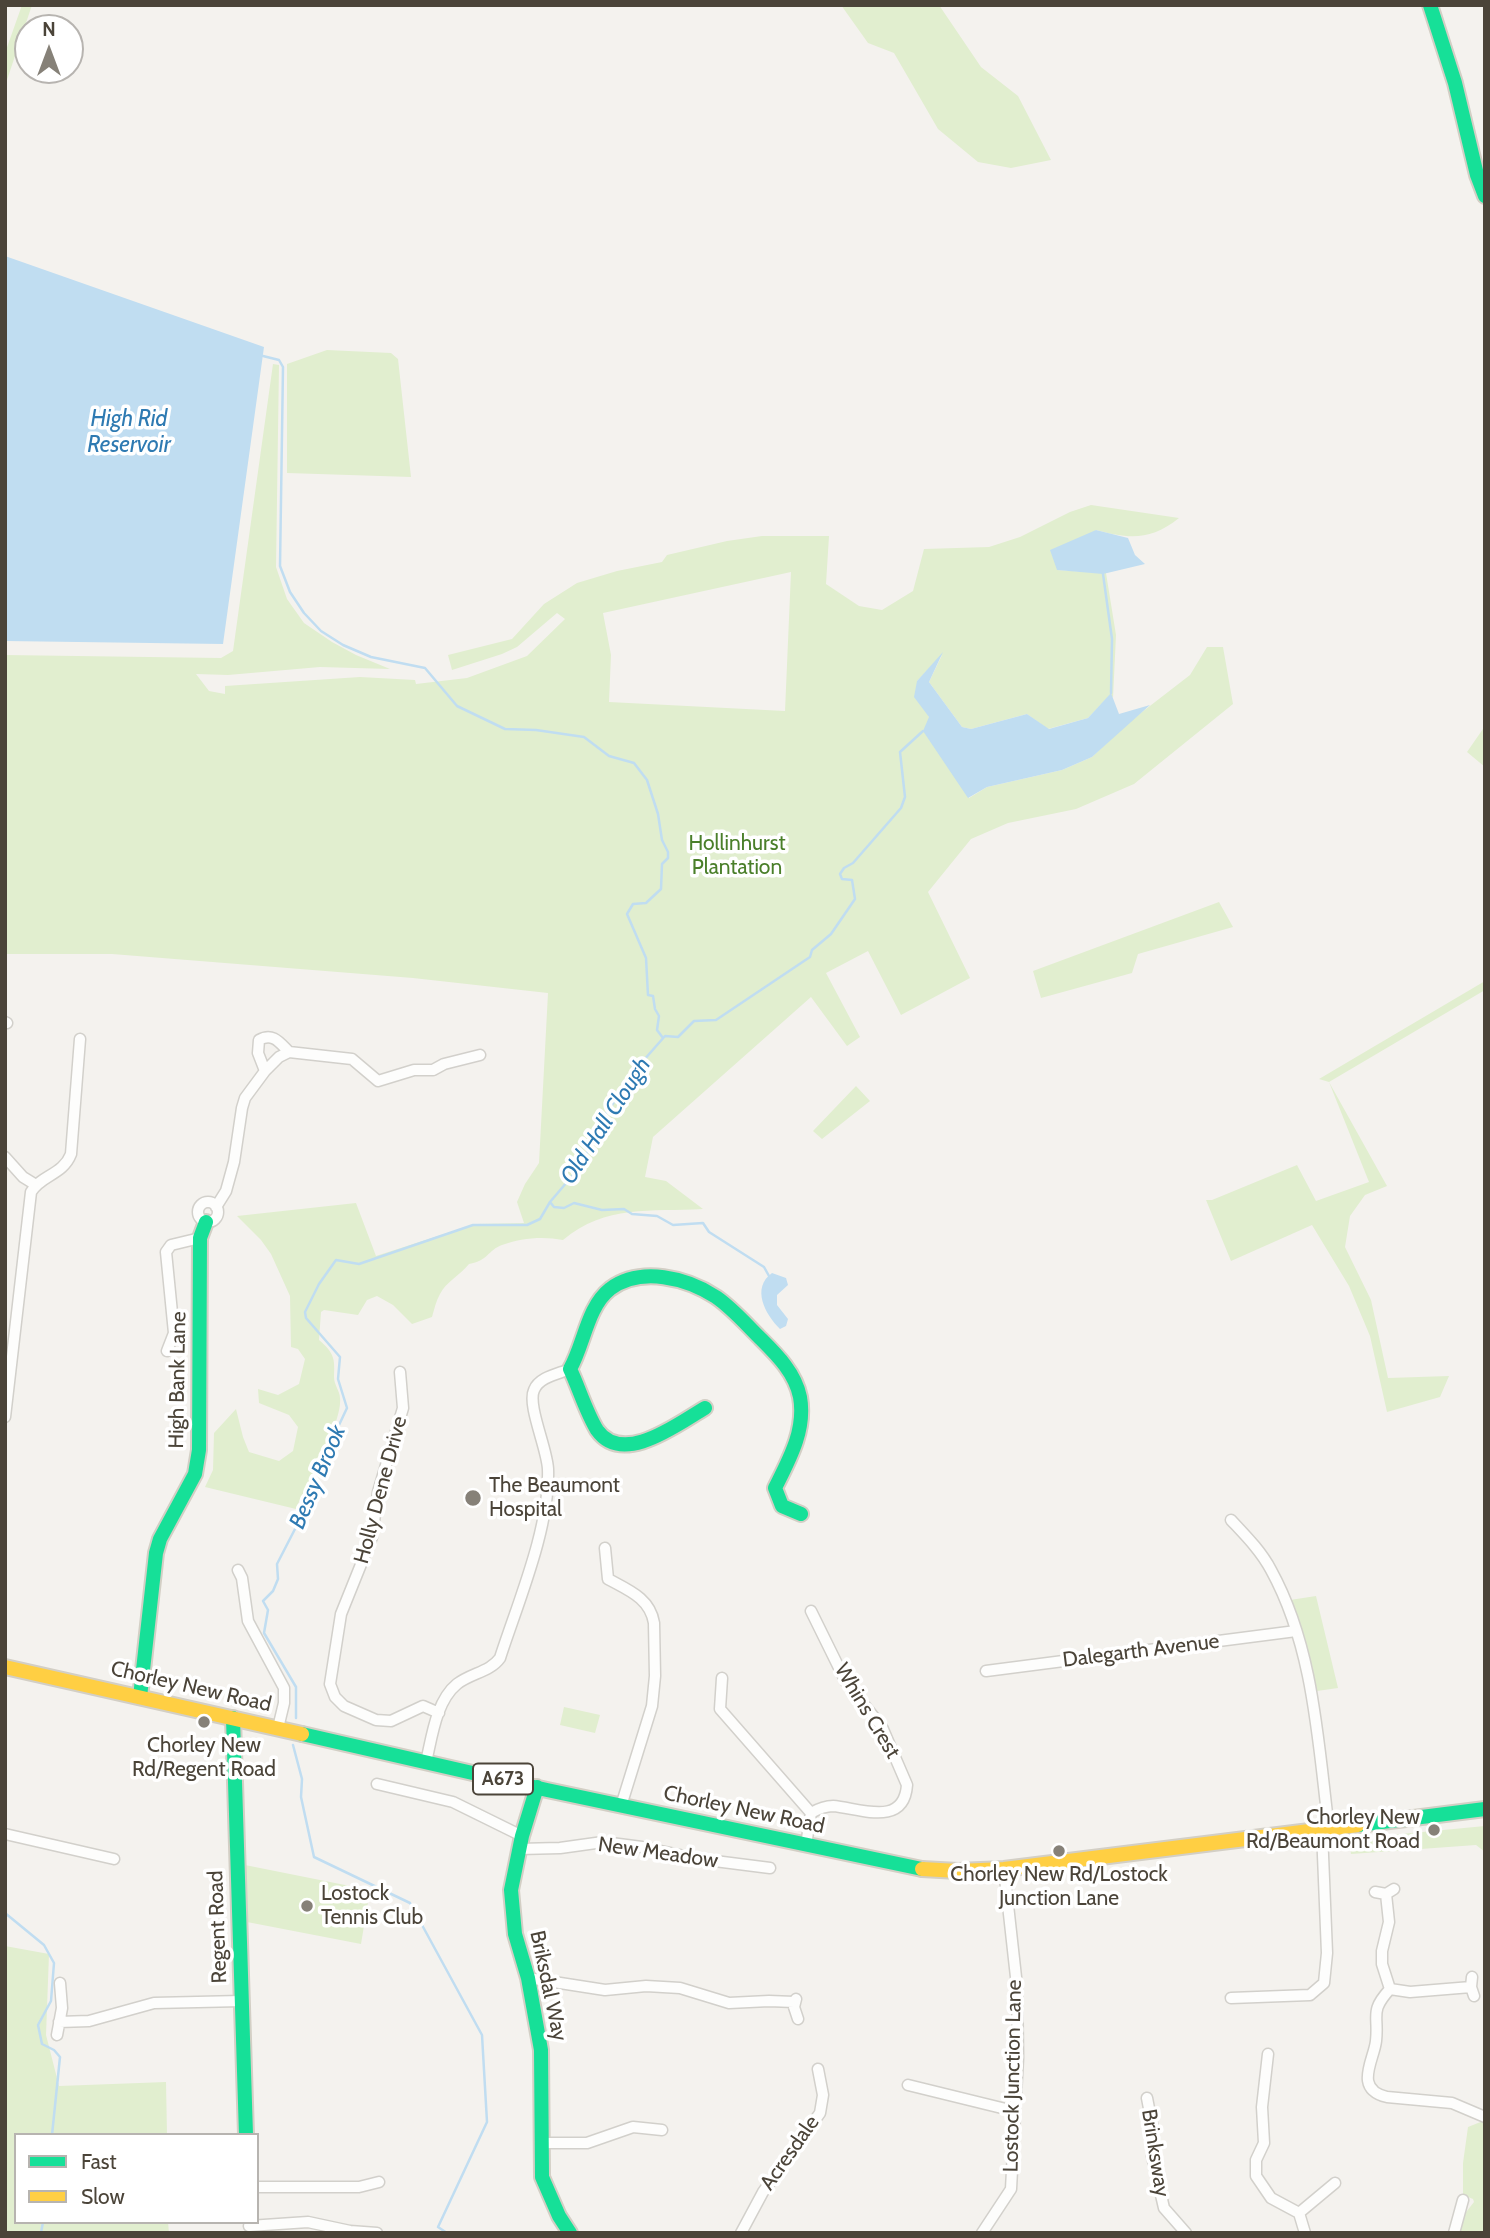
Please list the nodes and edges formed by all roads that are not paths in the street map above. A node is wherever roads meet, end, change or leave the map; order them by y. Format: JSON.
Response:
{"nodes":[{"id":1,"x":1430,"y":5,"type":"edge"},
{"id":2,"x":1485,"y":196,"type":"edge"},
{"id":3,"x":80,"y":1039,"type":"dead end"},
{"id":4,"x":289,"y":1052,"type":"junction"},
{"id":5,"x":480,"y":1055,"type":"dead end"},
{"id":6,"x":265,"y":1071,"type":"junction"},
{"id":7,"x":5,"y":1157,"type":"edge"},
{"id":8,"x":36,"y":1185,"type":"junction"},
{"id":9,"x":216,"y":1207,"type":"junction"},
{"id":10,"x":206,"y":1222,"type":"junction"},
{"id":11,"x":200,"y":1238,"type":"junction"},
{"id":12,"x":167,"y":1351,"type":"dead end"},
{"id":13,"x":570,"y":1369,"type":"junction"},
{"id":14,"x":400,"y":1372,"type":"dead end"},
{"id":15,"x":705,"y":1408,"type":"dead end"},
{"id":16,"x":5,"y":1417,"type":"edge"},
{"id":17,"x":801,"y":1514,"type":"dead end"},
{"id":18,"x":1231,"y":1520,"type":"dead end"},
{"id":19,"x":605,"y":1548,"type":"dead end"},
{"id":20,"x":237,"y":1568,"type":"dead end"},
{"id":21,"x":811,"y":1611,"type":"dead end"},
{"id":22,"x":1296,"y":1631,"type":"junction"},
{"id":23,"x":5,"y":1667,"type":"edge"},
{"id":24,"x":986,"y":1671,"type":"dead end"},
{"id":25,"x":722,"y":1678,"type":"dead end"},
{"id":26,"x":140,"y":1697,"type":"junction"},
{"id":27,"x":439,"y":1713,"type":"junction"},
{"id":28,"x":233,"y":1718,"type":"junction"},
{"id":29,"x":278,"y":1728,"type":"junction"},
{"id":30,"x":426,"y":1762,"type":"junction"},
{"id":31,"x":537,"y":1787,"type":"junction"},
{"id":32,"x":384,"y":1789,"type":"dead end"},
{"id":33,"x":621,"y":1806,"type":"junction"},
{"id":34,"x":1485,"y":1809,"type":"edge"},
{"id":35,"x":811,"y":1813,"type":"junction"},
{"id":36,"x":1325,"y":1830,"type":"junction"},
{"id":37,"x":5,"y":1834,"type":"edge"},
{"id":38,"x":520,"y":1842,"type":"junction"},
{"id":39,"x":806,"y":1845,"type":"junction"},
{"id":40,"x":114,"y":1859,"type":"dead end"},
{"id":41,"x":770,"y":1868,"type":"dead end"},
{"id":42,"x":1004,"y":1870,"type":"junction"},
{"id":43,"x":1385,"y":1892,"type":"dead end"},
{"id":44,"x":528,"y":1978,"type":"junction"},
{"id":45,"x":60,"y":1983,"type":"dead end"},
{"id":46,"x":1473,"y":1987,"type":"dead end"},
{"id":47,"x":1390,"y":1989,"type":"junction"},
{"id":48,"x":1231,"y":1998,"type":"dead end"},
{"id":49,"x":241,"y":2001,"type":"junction"},
{"id":50,"x":142,"y":2007,"type":"junction"},
{"id":51,"x":798,"y":2019,"type":"dead end"},
{"id":52,"x":145,"y":2020,"type":"dead end"},
{"id":53,"x":59,"y":2022,"type":"junction"},
{"id":54,"x":57,"y":2035,"type":"dead end"},
{"id":55,"x":1268,"y":2054,"type":"dead end"},
{"id":56,"x":818,"y":2070,"type":"dead end"},
{"id":57,"x":908,"y":2085,"type":"dead end"},
{"id":58,"x":1146,"y":2097,"type":"dead end"},
{"id":59,"x":1014,"y":2111,"type":"junction"},
{"id":60,"x":1485,"y":2117,"type":"edge"},
{"id":61,"x":662,"y":2130,"type":"dead end"},
{"id":62,"x":246,"y":2133,"type":"edge"},
{"id":63,"x":541,"y":2143,"type":"junction"},
{"id":64,"x":379,"y":2182,"type":"dead end"},
{"id":65,"x":1335,"y":2183,"type":"dead end"},
{"id":66,"x":259,"y":2187,"type":"edge"},
{"id":67,"x":1463,"y":2200,"type":"dead end"},
{"id":68,"x":1164,"y":2208,"type":"junction"},
{"id":69,"x":1153,"y":2211,"type":"dead end"},
{"id":70,"x":1299,"y":2213,"type":"junction"},
{"id":71,"x":249,"y":2227,"type":"edge"},
{"id":72,"x":377,"y":2233,"type":"edge"},
{"id":73,"x":570,"y":2233,"type":"edge"},
{"id":74,"x":741,"y":2233,"type":"edge"},
{"id":75,"x":982,"y":2233,"type":"edge"},
{"id":76,"x":1186,"y":2233,"type":"edge"},
{"id":77,"x":1305,"y":2233,"type":"edge"},
{"id":78,"x":1454,"y":2233,"type":"edge"}],
"edges":[{"from":1,"to":2,"type":"main road"},
{"from":3,"to":8,"type":"street"},
{"from":4,"to":5,"type":"street"},
{"from":4,"to":6,"type":"street","name":"High Bank Lane"},
{"from":4,"to":6,"type":"street"},
{"from":6,"to":9,"type":"street","name":"High Bank Lane"},
{"from":7,"to":8,"type":"street"},
{"from":8,"to":16,"type":"street"},
{"from":9,"to":10,"type":"street","name":"High Bank Lane"},
{"from":9,"to":10,"type":"street","name":"High Bank Lane"},
{"from":10,"to":11,"type":"main road","name":"High Bank Lane"},
{"from":11,"to":12,"type":"street"},
{"from":11,"to":26,"type":"main road","name":"High Bank Lane"},
{"from":13,"to":15,"type":"main road"},
{"from":13,"to":17,"type":"main road"},
{"from":13,"to":27,"type":"street"},
{"from":14,"to":27,"type":"street","name":"Holly Dene Drive"},
{"from":18,"to":22,"type":"street"},
{"from":19,"to":33,"type":"street"},
{"from":20,"to":29,"type":"street"},
{"from":21,"to":35,"type":"street","name":"Whins Crest"},
{"from":22,"to":24,"type":"street","name":"Dalegarth Avenue"},
{"from":22,"to":36,"type":"street"},
{"from":23,"to":26,"type":"main road","name":"Chorley New Road","number":"A673"},
{"from":25,"to":35,"type":"street"},
{"from":26,"to":28,"type":"main road","name":"Chorley New Road","number":"A673"},
{"from":27,"to":30,"type":"street"},
{"from":28,"to":29,"type":"main road","name":"Chorley New Road","number":"A673"},
{"from":28,"to":49,"type":"main road","name":"Regent Road"},
{"from":29,"to":30,"type":"main road","name":"Chorley New Road","number":"A673"},
{"from":30,"to":31,"type":"main road","name":"Chorley New Road","number":"A673"},
{"from":31,"to":33,"type":"main road","name":"Chorley New Road","number":"A673"},
{"from":31,"to":38,"type":"main road","name":"Briksdal Way"},
{"from":32,"to":38,"type":"street"},
{"from":33,"to":39,"type":"main road","name":"Chorley New Road","number":"A673"},
{"from":34,"to":36,"type":"main road","name":"Chorley New Road","number":"A673"},
{"from":35,"to":39,"type":"street"},
{"from":36,"to":42,"type":"main road","name":"Chorley New Road","number":"A673"},
{"from":36,"to":48,"type":"street"},
{"from":37,"to":40,"type":"street"},
{"from":38,"to":41,"type":"street","name":"New Meadow"},
{"from":38,"to":44,"type":"main road","name":"Briksdal Way"},
{"from":39,"to":42,"type":"main road","name":"Chorley New Road","number":"A673"},
{"from":42,"to":59,"type":"street","name":"Lostock Junction Lane"},
{"from":43,"to":47,"type":"street"},
{"from":44,"to":51,"type":"street"},
{"from":44,"to":63,"type":"main road","name":"Briksdal Way"},
{"from":45,"to":53,"type":"street"},
{"from":46,"to":47,"type":"street"},
{"from":47,"to":60,"type":"street"},
{"from":49,"to":50,"type":"street"},
{"from":49,"to":62,"type":"main road","name":"Regent Road"},
{"from":50,"to":52,"type":"street"},
{"from":50,"to":53,"type":"street"},
{"from":53,"to":54,"type":"street"},
{"from":55,"to":70,"type":"street"},
{"from":56,"to":74,"type":"street","name":"Acresdale"},
{"from":57,"to":59,"type":"street"},
{"from":58,"to":68,"type":"street","name":"Brinksway"},
{"from":59,"to":75,"type":"street","name":"Lostock Junction Lane"},
{"from":61,"to":63,"type":"street"},
{"from":63,"to":73,"type":"main road","name":"Briksdal Way"},
{"from":64,"to":66,"type":"street"},
{"from":65,"to":70,"type":"street"},
{"from":67,"to":78,"type":"street"},
{"from":68,"to":69,"type":"street","name":"Brinksway"},
{"from":68,"to":76,"type":"street","name":"Brinksway"},
{"from":70,"to":77,"type":"street"},
{"from":71,"to":72,"type":"street"}]}
